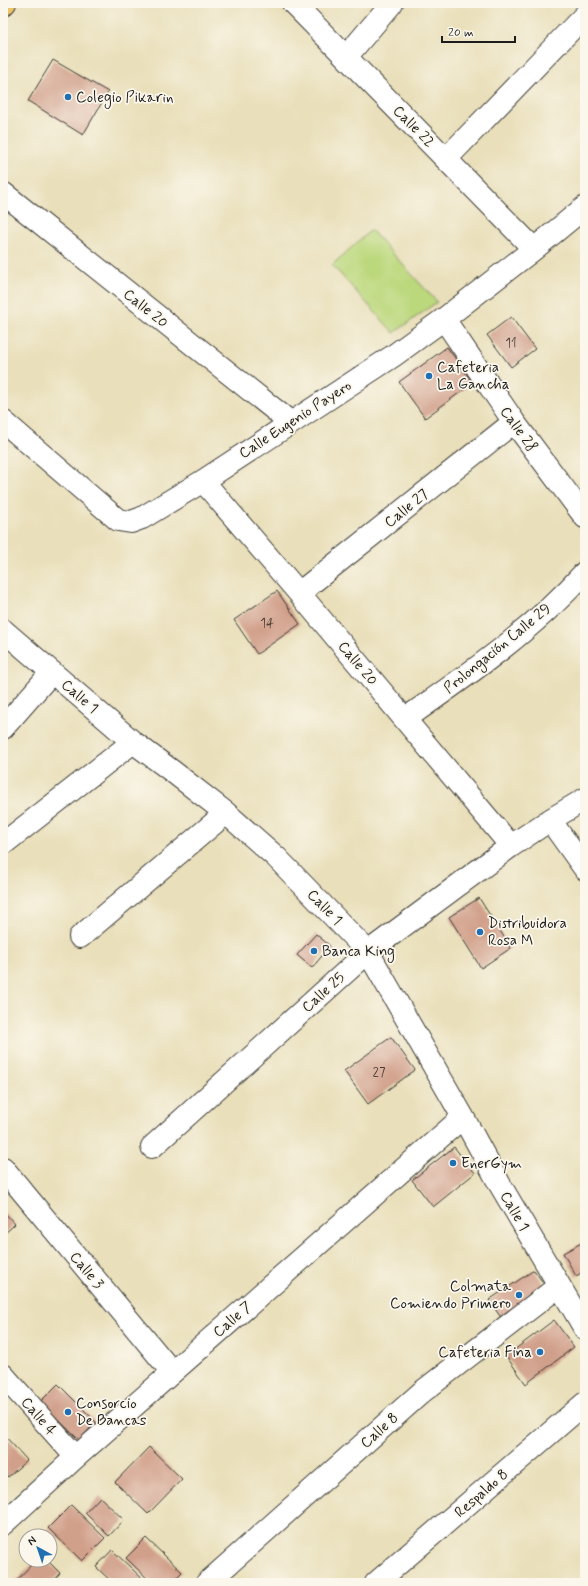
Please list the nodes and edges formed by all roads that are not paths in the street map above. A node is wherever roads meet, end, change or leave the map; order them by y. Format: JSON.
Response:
{"nodes":[{"id":1,"x":293,"y":3,"type":"edge"},
{"id":2,"x":392,"y":3,"type":"edge"},
{"id":3,"x":585,"y":15,"type":"edge"},
{"id":4,"x":346,"y":57,"type":"junction"},
{"id":5,"x":446,"y":159,"type":"junction"},
{"id":6,"x":3,"y":193,"type":"edge"},
{"id":7,"x":584,"y":210,"type":"edge"},
{"id":8,"x":534,"y":249,"type":"junction"},
{"id":9,"x":444,"y":319,"type":"junction"},
{"id":10,"x":3,"y":421,"type":"edge"},
{"id":11,"x":290,"y":422,"type":"junction"},
{"id":12,"x":514,"y":422,"type":"junction"},
{"id":13,"x":203,"y":481,"type":"junction"},
{"id":14,"x":585,"y":517,"type":"edge"},
{"id":15,"x":585,"y":572,"type":"edge"},
{"id":16,"x":299,"y":593,"type":"junction"},
{"id":17,"x":3,"y":630,"type":"edge"},
{"id":18,"x":52,"y":672,"type":"junction"},
{"id":19,"x":405,"y":719,"type":"junction"},
{"id":20,"x":3,"y":728,"type":"edge"},
{"id":21,"x":133,"y":742,"type":"junction"},
{"id":22,"x":585,"y":799,"type":"edge"},
{"id":23,"x":226,"y":813,"type":"junction"},
{"id":24,"x":550,"y":820,"type":"junction"},
{"id":25,"x":3,"y":844,"type":"edge"},
{"id":26,"x":511,"y":846,"type":"junction"},
{"id":27,"x":585,"y":869,"type":"edge"},
{"id":28,"x":80,"y":938,"type":"dead end"},
{"id":29,"x":368,"y":952,"type":"junction"},
{"id":30,"x":463,"y":1117,"type":"junction"},
{"id":31,"x":152,"y":1146,"type":"dead end"},
{"id":32,"x":3,"y":1168,"type":"edge"},
{"id":33,"x":559,"y":1286,"type":"junction"},
{"id":34,"x":585,"y":1329,"type":"edge"},
{"id":35,"x":172,"y":1372,"type":"junction"},
{"id":36,"x":3,"y":1375,"type":"edge"},
{"id":37,"x":585,"y":1403,"type":"edge"},
{"id":38,"x":76,"y":1457,"type":"junction"},
{"id":39,"x":3,"y":1524,"type":"edge"},
{"id":40,"x":207,"y":1583,"type":"edge"},
{"id":41,"x":376,"y":1583,"type":"edge"}],
"edges":[{"from":1,"to":4,"type":"street","name":"Calle 22"},
{"from":2,"to":4,"type":"street"},
{"from":3,"to":5,"type":"street"},
{"from":4,"to":5,"type":"street","name":"Calle 22"},
{"from":5,"to":8,"type":"street","name":"Calle 22"},
{"from":6,"to":11,"type":"street","name":"Calle 20"},
{"from":7,"to":8,"type":"street","name":"Calle Eugenio Payero"},
{"from":8,"to":9,"type":"street","name":"Calle Eugenio Payero"},
{"from":9,"to":11,"type":"street","name":"Calle Eugenio Payero"},
{"from":9,"to":12,"type":"street","name":"Calle 28"},
{"from":10,"to":13,"type":"street","name":"Calle Eugenio Payero"},
{"from":11,"to":13,"type":"street","name":"Calle Eugenio Payero"},
{"from":12,"to":14,"type":"street","name":"Calle 28"},
{"from":12,"to":16,"type":"street","name":"Calle 27"},
{"from":13,"to":16,"type":"street","name":"Calle 20"},
{"from":15,"to":19,"type":"street","name":"Prolongación Calle 29"},
{"from":16,"to":19,"type":"street","name":"Calle 20"},
{"from":17,"to":18,"type":"street","name":"Calle 1"},
{"from":18,"to":20,"type":"street"},
{"from":18,"to":21,"type":"street","name":"Calle 1"},
{"from":19,"to":26,"type":"street","name":"Calle 20"},
{"from":21,"to":23,"type":"street","name":"Calle 1"},
{"from":21,"to":25,"type":"street"},
{"from":22,"to":24,"type":"street","name":"Calle 25"},
{"from":23,"to":28,"type":"street"},
{"from":23,"to":29,"type":"street","name":"Calle 1"},
{"from":24,"to":26,"type":"street","name":"Calle 25"},
{"from":24,"to":27,"type":"street"},
{"from":26,"to":29,"type":"street","name":"Calle 25"},
{"from":29,"to":30,"type":"street","name":"Calle 1"},
{"from":29,"to":31,"type":"street","name":"Calle 25"},
{"from":30,"to":33,"type":"street","name":"Calle 1"},
{"from":30,"to":35,"type":"street","name":"Calle 7"},
{"from":32,"to":35,"type":"street","name":"Calle 3"},
{"from":33,"to":34,"type":"street","name":"Calle 1"},
{"from":33,"to":40,"type":"street","name":"Calle 8"},
{"from":35,"to":38,"type":"street","name":"Calle 7"},
{"from":36,"to":38,"type":"street","name":"Calle 4"},
{"from":37,"to":41,"type":"street","name":"Respaldo 8"},
{"from":38,"to":39,"type":"street","name":"Calle 7"}]}
